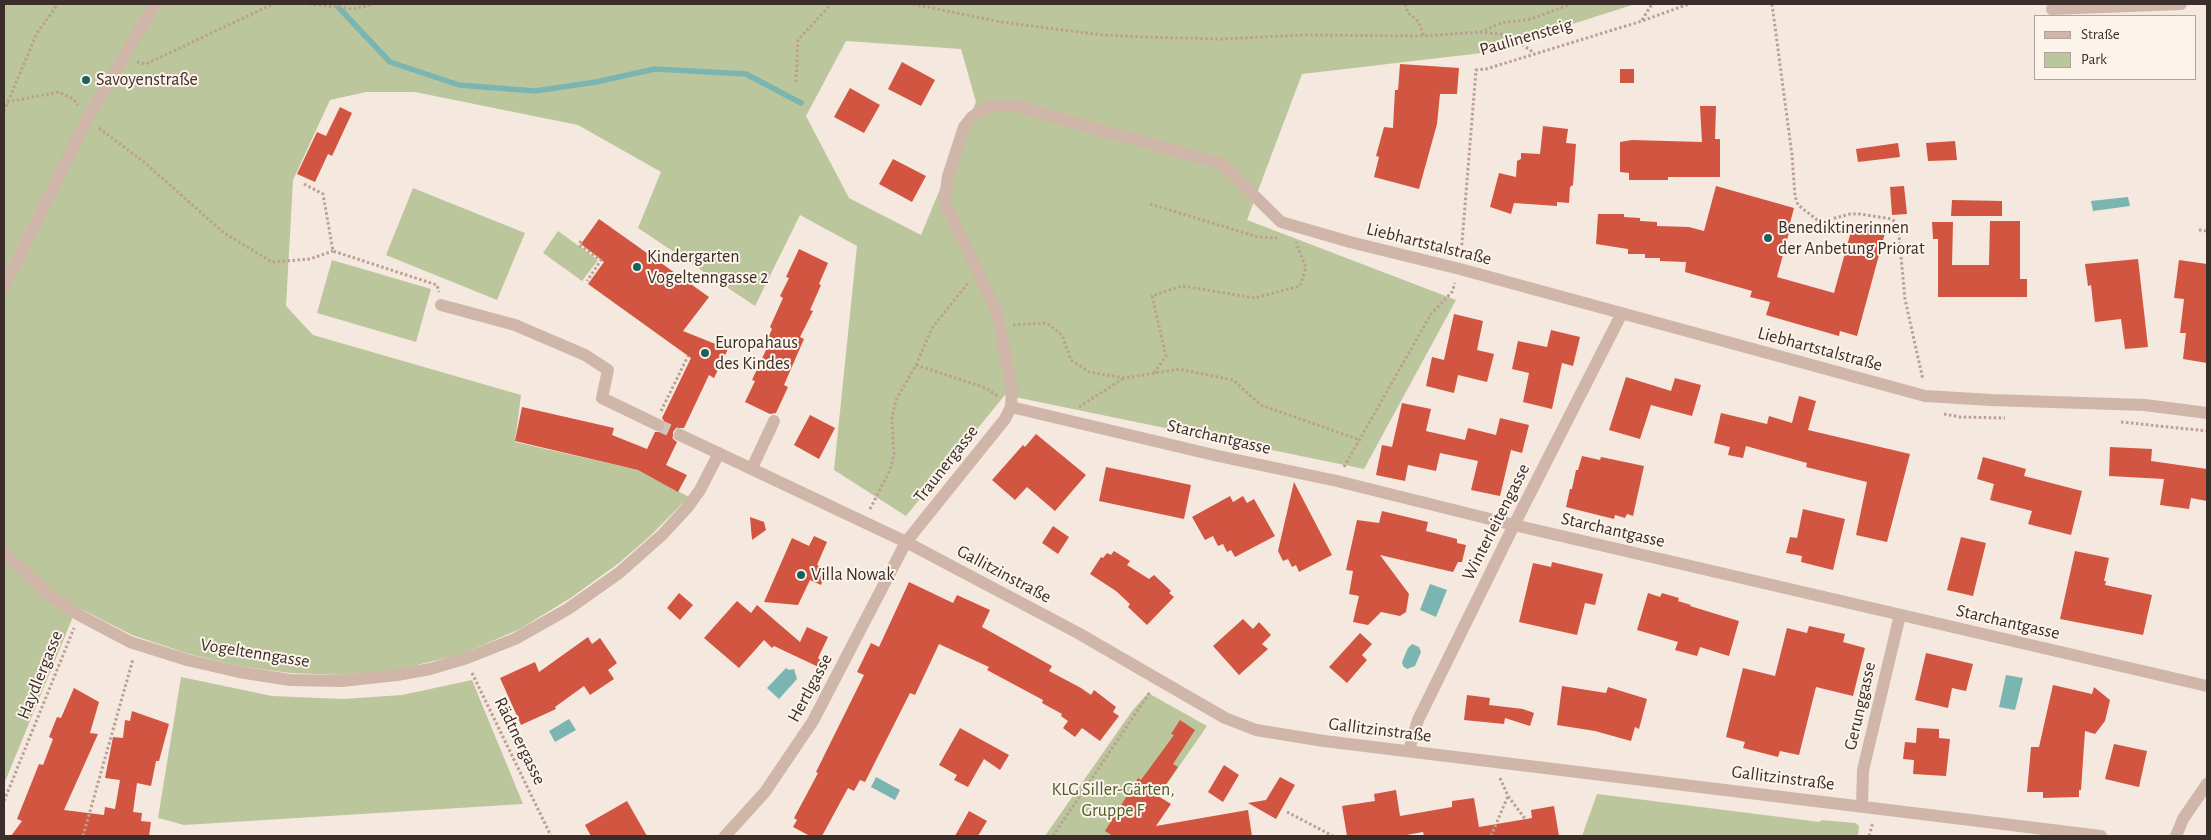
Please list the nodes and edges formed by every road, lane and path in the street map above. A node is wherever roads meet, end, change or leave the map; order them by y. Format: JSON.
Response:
{"nodes":[{"id":1,"x":58,"y":4,"type":"edge"},
{"id":2,"x":155,"y":4,"type":"edge"},
{"id":3,"x":273,"y":4,"type":"edge"},
{"id":4,"x":309,"y":4,"type":"edge"},
{"id":5,"x":374,"y":4,"type":"edge"},
{"id":6,"x":831,"y":4,"type":"edge"},
{"id":7,"x":913,"y":4,"type":"edge"},
{"id":8,"x":1405,"y":4,"type":"edge"},
{"id":9,"x":1571,"y":4,"type":"edge"},
{"id":10,"x":1652,"y":4,"type":"edge"},
{"id":11,"x":1689,"y":4,"type":"edge"},
{"id":12,"x":1772,"y":4,"type":"edge"},
{"id":13,"x":2181,"y":4,"type":"edge"},
{"id":14,"x":2052,"y":10,"type":"dead end"},
{"id":15,"x":1642,"y":21,"type":"junction"},
{"id":16,"x":1480,"y":32,"type":"junction"},
{"id":17,"x":1424,"y":36,"type":"junction"},
{"id":18,"x":1534,"y":53,"type":"junction"},
{"id":19,"x":135,"y":62,"type":"dead end"},
{"id":20,"x":796,"y":82,"type":"dead end"},
{"id":21,"x":7,"y":102,"type":"junction"},
{"id":22,"x":4,"y":111,"type":"edge"},
{"id":23,"x":87,"y":118,"type":"junction"},
{"id":24,"x":100,"y":128,"type":"dead end"},
{"id":25,"x":304,"y":184,"type":"dead end"},
{"id":26,"x":1150,"y":204,"type":"dead end"},
{"id":27,"x":1290,"y":225,"type":"junction"},
{"id":28,"x":2200,"y":230,"type":"dead end"},
{"id":29,"x":2207,"y":231,"type":"edge"},
{"id":30,"x":1295,"y":239,"type":"junction"},
{"id":31,"x":581,"y":241,"type":"dead end"},
{"id":32,"x":333,"y":251,"type":"junction"},
{"id":33,"x":1460,"y":269,"type":"junction"},
{"id":34,"x":981,"y":275,"type":"junction"},
{"id":35,"x":587,"y":281,"type":"dead end"},
{"id":36,"x":4,"y":287,"type":"edge"},
{"id":37,"x":441,"y":304,"type":"joint"},
{"id":38,"x":1622,"y":313,"type":"junction"},
{"id":39,"x":1000,"y":326,"type":"junction"},
{"id":40,"x":688,"y":356,"type":"dead end"},
{"id":41,"x":916,"y":365,"type":"junction"},
{"id":42,"x":1154,"y":373,"type":"junction"},
{"id":43,"x":1125,"y":378,"type":"junction"},
{"id":44,"x":1925,"y":396,"type":"junction"},
{"id":45,"x":1011,"y":407,"type":"junction"},
{"id":46,"x":2207,"y":413,"type":"edge"},
{"id":47,"x":1062,"y":419,"type":"junction"},
{"id":48,"x":774,"y":421,"type":"dead end"},
{"id":49,"x":657,"y":424,"type":"joint"},
{"id":50,"x":680,"y":436,"type":"tunnel mouth"},
{"id":51,"x":1360,"y":440,"type":"junction"},
{"id":52,"x":719,"y":453,"type":"junction"},
{"id":53,"x":752,"y":468,"type":"junction"},
{"id":54,"x":1337,"y":481,"type":"junction"},
{"id":55,"x":863,"y":523,"type":"junction"},
{"id":56,"x":1514,"y":524,"type":"junction"},
{"id":57,"x":906,"y":542,"type":"junction"},
{"id":58,"x":4,"y":553,"type":"edge"},
{"id":59,"x":1900,"y":614,"type":"junction"},
{"id":60,"x":83,"y":630,"type":"dead end"},
{"id":61,"x":134,"y":656,"type":"dead end"},
{"id":62,"x":466,"y":658,"type":"junction"},
{"id":63,"x":2207,"y":686,"type":"edge"},
{"id":64,"x":1148,"y":694,"type":"dead end"},
{"id":65,"x":1409,"y":750,"type":"junction"},
{"id":66,"x":2207,"y":784,"type":"edge"},
{"id":67,"x":4,"y":801,"type":"edge"},
{"id":68,"x":1862,"y":806,"type":"junction"},
{"id":69,"x":1287,"y":812,"type":"dead end"},
{"id":70,"x":1526,"y":820,"type":"dead end"},
{"id":71,"x":83,"y":836,"type":"edge"},
{"id":72,"x":551,"y":836,"type":"edge"},
{"id":73,"x":725,"y":836,"type":"edge"},
{"id":74,"x":1053,"y":836,"type":"edge"},
{"id":75,"x":1332,"y":836,"type":"edge"},
{"id":76,"x":1491,"y":836,"type":"edge"},
{"id":77,"x":2101,"y":836,"type":"edge"},
{"id":78,"x":2176,"y":836,"type":"edge"}],
"edges":[{"from":1,"to":21,"type":"path"},
{"from":2,"to":23,"type":"street"},
{"from":3,"to":19,"type":"path"},
{"from":4,"to":5,"type":"path"},
{"from":6,"to":20,"type":"path"},
{"from":7,"to":17,"type":"path"},
{"from":8,"to":17,"type":"path"},
{"from":9,"to":16,"type":"path"},
{"from":10,"to":15,"type":"path"},
{"from":11,"to":15,"type":"path","name":"Paulinensteig"},
{"from":12,"to":44,"type":"path"},
{"from":13,"to":14,"type":"street"},
{"from":15,"to":18,"type":"path","name":"Paulinensteig"},
{"from":16,"to":17,"type":"path"},
{"from":16,"to":18,"type":"path"},
{"from":18,"to":33,"type":"path","name":"Paulinensteig"},
{"from":21,"to":22,"type":"path"},
{"from":21,"to":23,"type":"path"},
{"from":23,"to":36,"type":"street"},
{"from":24,"to":32,"type":"path"},
{"from":25,"to":32,"type":"path"},
{"from":26,"to":30,"type":"path"},
{"from":27,"to":30,"type":"path"},
{"from":27,"to":33,"type":"street","name":"Liebhartstalstraße"},
{"from":27,"to":34,"type":"street","name":"Liebhartstalstraße"},
{"from":28,"to":29,"type":"path"},
{"from":30,"to":42,"type":"path"},
{"from":31,"to":35,"type":"path"},
{"from":32,"to":37,"type":"path"},
{"from":33,"to":38,"type":"street","name":"Liebhartstalstraße"},
{"from":33,"to":51,"type":"path","name":"Paulinensteig"},
{"from":34,"to":39,"type":"street","name":"Liebhartstalstraße"},
{"from":34,"to":41,"type":"path"},
{"from":37,"to":49,"type":"street"},
{"from":38,"to":44,"type":"street","name":"Liebhartstalstraße"},
{"from":38,"to":56,"type":"street","name":"Winterleitengasse"},
{"from":39,"to":43,"type":"path"},
{"from":39,"to":45,"type":"street","name":"Liebhartstalstraße"},
{"from":40,"to":49,"type":"path"},
{"from":41,"to":45,"type":"path"},
{"from":41,"to":55,"type":"path"},
{"from":42,"to":43,"type":"path"},
{"from":42,"to":51,"type":"path"},
{"from":43,"to":47,"type":"path"},
{"from":44,"to":46,"type":"street","name":"Liebhartstalstraße"},
{"from":45,"to":47,"type":"street","name":"Starchantgasse"},
{"from":45,"to":57,"type":"street","name":"Traunergasse"},
{"from":47,"to":54,"type":"street","name":"Starchantgasse"},
{"from":48,"to":53,"type":"street"},
{"from":50,"to":52,"type":"street","name":"Gallitzinstraße"},
{"from":51,"to":54,"type":"path","name":"Paulinensteig"},
{"from":52,"to":53,"type":"street","name":"Gallitzinstraße"},
{"from":52,"to":62,"type":"street","name":"Vogeltenngasse"},
{"from":53,"to":55,"type":"street","name":"Gallitzinstraße"},
{"from":54,"to":56,"type":"street","name":"Starchantgasse"},
{"from":55,"to":57,"type":"street","name":"Gallitzinstraße"},
{"from":56,"to":59,"type":"street","name":"Starchantgasse"},
{"from":56,"to":65,"type":"street","name":"Winterleitengasse"},
{"from":57,"to":65,"type":"street","name":"Gallitzinstraße"},
{"from":57,"to":73,"type":"street","name":"Hertlgasse"},
{"from":58,"to":62,"type":"street","name":"Vogeltenngasse"},
{"from":59,"to":63,"type":"street","name":"Starchantgasse"},
{"from":59,"to":68,"type":"street","name":"Gerunggasse"},
{"from":60,"to":67,"type":"path","name":"Haydlergasse"},
{"from":61,"to":71,"type":"path"},
{"from":62,"to":72,"type":"path","name":"Rädtnergasse"},
{"from":64,"to":74,"type":"path"},
{"from":65,"to":68,"type":"street","name":"Gallitzinstraße"},
{"from":66,"to":78,"type":"street"},
{"from":68,"to":77,"type":"street","name":"Gallitzinstraße"},
{"from":69,"to":75,"type":"path"},
{"from":70,"to":76,"type":"path"}]}
